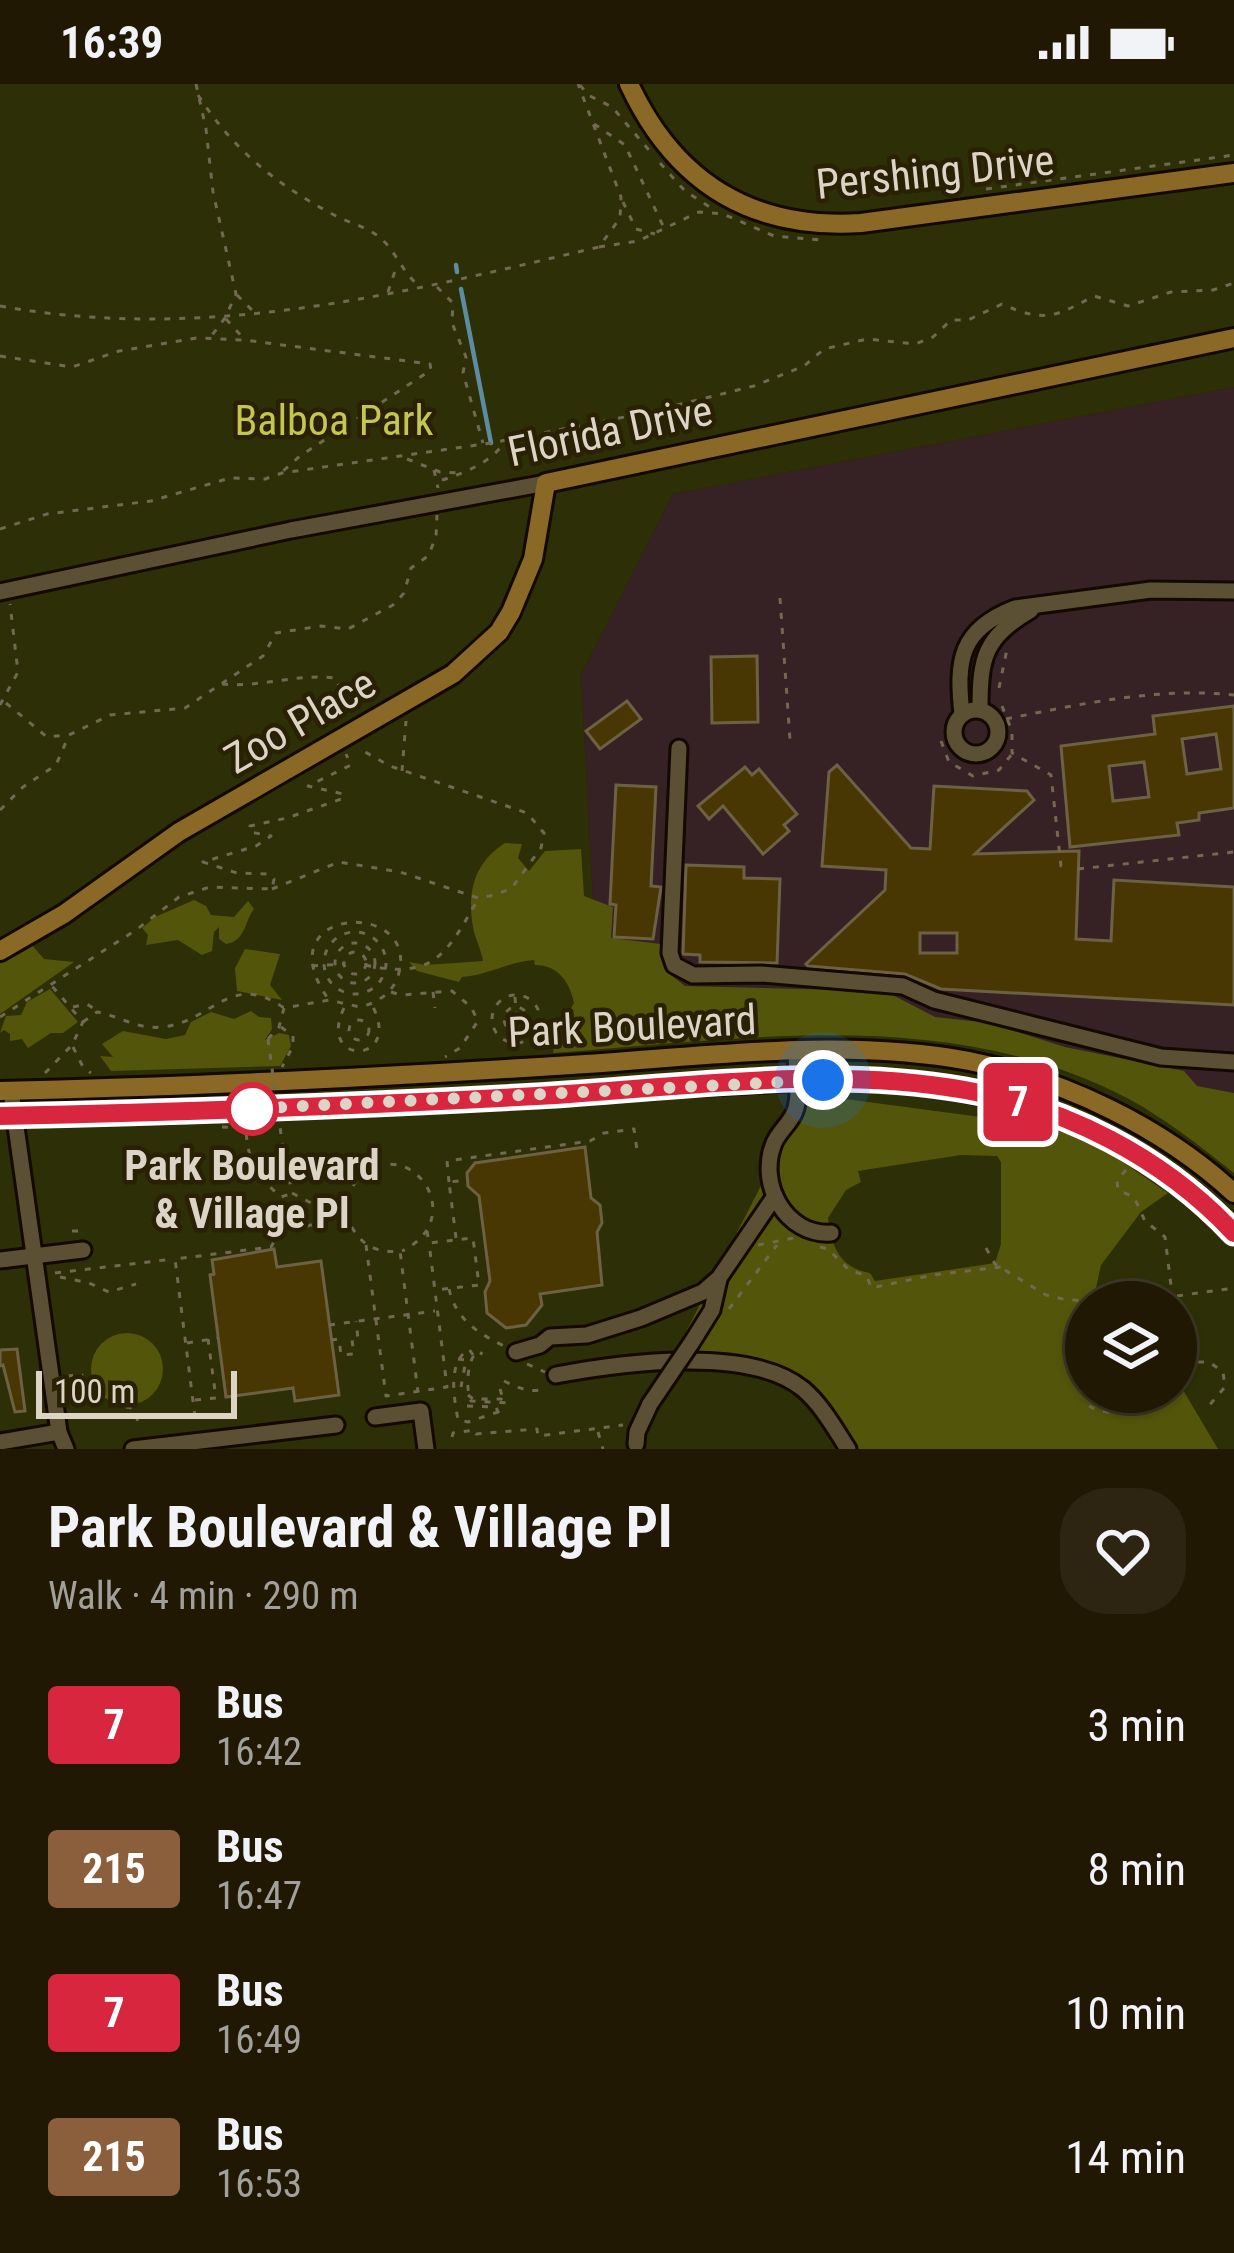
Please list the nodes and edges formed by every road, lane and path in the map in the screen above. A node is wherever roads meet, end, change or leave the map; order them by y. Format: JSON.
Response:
{"nodes":[{"id":1,"x":196,"y":84,"type":"edge"},
{"id":2,"x":578,"y":84,"type":"edge"},
{"id":3,"x":629,"y":84,"type":"edge"},
{"id":4,"x":198,"y":95,"type":"junction"},
{"id":5,"x":595,"y":124,"type":"junction"},
{"id":6,"x":1234,"y":155,"type":"edge"},
{"id":7,"x":1234,"y":173,"type":"edge"},
{"id":8,"x":984,"y":189,"type":"dead end"},
{"id":9,"x":621,"y":196,"type":"junction"},
{"id":10,"x":664,"y":230,"type":"dead end"},
{"id":11,"x":657,"y":233,"type":"dead end"},
{"id":12,"x":397,"y":264,"type":"junction"},
{"id":13,"x":1234,"y":283,"type":"edge"},
{"id":14,"x":434,"y":284,"type":"junction"},
{"id":15,"x":420,"y":287,"type":"junction"},
{"id":16,"x":236,"y":294,"type":"junction"},
{"id":17,"x":387,"y":294,"type":"junction"},
{"id":18,"x":0,"y":306,"type":"edge"},
{"id":19,"x":257,"y":315,"type":"junction"},
{"id":20,"x":225,"y":318,"type":"junction"},
{"id":21,"x":1234,"y":338,"type":"edge"},
{"id":22,"x":209,"y":339,"type":"junction"},
{"id":23,"x":244,"y":340,"type":"junction"},
{"id":24,"x":0,"y":356,"type":"edge"},
{"id":25,"x":505,"y":441,"type":"junction"},
{"id":26,"x":484,"y":444,"type":"junction"},
{"id":27,"x":406,"y":457,"type":"junction"},
{"id":28,"x":434,"y":470,"type":"junction"},
{"id":29,"x":282,"y":472,"type":"junction"},
{"id":30,"x":463,"y":473,"type":"junction"},
{"id":31,"x":439,"y":481,"type":"junction"},
{"id":32,"x":546,"y":483,"type":"junction"},
{"id":33,"x":437,"y":503,"type":"junction"},
{"id":34,"x":0,"y":529,"type":"edge"},
{"id":35,"x":4,"y":591,"type":"edge"},
{"id":36,"x":1234,"y":591,"type":"edge"},
{"id":37,"x":780,"y":598,"type":"dead end"},
{"id":38,"x":1034,"y":608,"type":"junction"},
{"id":39,"x":1010,"y":643,"type":"dead end"},
{"id":40,"x":227,"y":676,"type":"junction"},
{"id":41,"x":222,"y":685,"type":"junction"},
{"id":42,"x":231,"y":686,"type":"junction"},
{"id":43,"x":999,"y":688,"type":"dead end"},
{"id":44,"x":1234,"y":695,"type":"edge"},
{"id":45,"x":2,"y":703,"type":"edge"},
{"id":46,"x":1002,"y":706,"type":"dead end"},
{"id":47,"x":980,"y":710,"type":"junction"},
{"id":48,"x":407,"y":714,"type":"dead end"},
{"id":49,"x":962,"y":714,"type":"junction"},
{"id":50,"x":1006,"y":719,"type":"junction"},
{"id":51,"x":69,"y":735,"type":"junction"},
{"id":52,"x":341,"y":739,"type":"junction"},
{"id":53,"x":790,"y":740,"type":"dead end"},
{"id":54,"x":941,"y":741,"type":"dead end"},
{"id":55,"x":679,"y":748,"type":"dead end"},
{"id":56,"x":1012,"y":753,"type":"junction"},
{"id":57,"x":402,"y":771,"type":"junction"},
{"id":58,"x":0,"y":810,"type":"edge"},
{"id":59,"x":1234,"y":852,"type":"edge"},
{"id":60,"x":1068,"y":868,"type":"dead end"},
{"id":61,"x":1078,"y":868,"type":"dead end"},
{"id":62,"x":272,"y":889,"type":"junction"},
{"id":63,"x":478,"y":898,"type":"junction"},
{"id":64,"x":0,"y":951,"type":"edge"},
{"id":65,"x":335,"y":964,"type":"junction"},
{"id":66,"x":345,"y":964,"type":"junction"},
{"id":67,"x":324,"y":965,"type":"junction"},
{"id":68,"x":365,"y":965,"type":"junction"},
{"id":69,"x":312,"y":966,"type":"junction"},
{"id":70,"x":375,"y":967,"type":"junction"},
{"id":71,"x":386,"y":969,"type":"junction"},
{"id":72,"x":399,"y":972,"type":"junction"},
{"id":73,"x":50,"y":983,"type":"junction"},
{"id":74,"x":390,"y":991,"type":"junction"},
{"id":75,"x":433,"y":991,"type":"junction"},
{"id":76,"x":515,"y":995,"type":"junction"},
{"id":77,"x":329,"y":1000,"type":"junction"},
{"id":78,"x":371,"y":1004,"type":"junction"},
{"id":79,"x":345,"y":1006,"type":"junction"},
{"id":80,"x":435,"y":1007,"type":"dead end"},
{"id":81,"x":516,"y":1007,"type":"junction"},
{"id":82,"x":71,"y":1008,"type":"junction"},
{"id":83,"x":284,"y":1008,"type":"junction"},
{"id":84,"x":97,"y":1012,"type":"junction"},
{"id":85,"x":0,"y":1017,"type":"edge"},
{"id":86,"x":478,"y":1021,"type":"junction"},
{"id":87,"x":83,"y":1022,"type":"junction"},
{"id":88,"x":493,"y":1022,"type":"junction"},
{"id":89,"x":279,"y":1027,"type":"junction"},
{"id":90,"x":369,"y":1029,"type":"junction"},
{"id":91,"x":381,"y":1029,"type":"junction"},
{"id":92,"x":348,"y":1031,"type":"junction"},
{"id":93,"x":336,"y":1032,"type":"junction"},
{"id":94,"x":518,"y":1032,"type":"junction"},
{"id":95,"x":518,"y":1043,"type":"junction"},
{"id":96,"x":72,"y":1046,"type":"junction"},
{"id":97,"x":796,"y":1053,"type":"junction"},
{"id":98,"x":519,"y":1056,"type":"dead end"},
{"id":99,"x":441,"y":1062,"type":"dead end"},
{"id":100,"x":1234,"y":1062,"type":"edge"},
{"id":101,"x":282,"y":1068,"type":"dead end"},
{"id":102,"x":45,"y":1073,"type":"dead end"},
{"id":103,"x":93,"y":1074,"type":"dead end"},
{"id":104,"x":797,"y":1081,"type":"junction"},
{"id":105,"x":6,"y":1091,"type":"edge"},
{"id":106,"x":7,"y":1116,"type":"edge"},
{"id":107,"x":222,"y":1127,"type":"dead end"},
{"id":108,"x":637,"y":1150,"type":"dead end"},
{"id":109,"x":462,"y":1159,"type":"junction"},
{"id":110,"x":1130,"y":1164,"type":"dead end"},
{"id":111,"x":471,"y":1168,"type":"dead end"},
{"id":112,"x":468,"y":1180,"type":"dead end"},
{"id":113,"x":449,"y":1182,"type":"junction"},
{"id":114,"x":292,"y":1193,"type":"junction"},
{"id":115,"x":1234,"y":1193,"type":"edge"},
{"id":116,"x":775,"y":1196,"type":"junction"},
{"id":117,"x":281,"y":1197,"type":"junction"},
{"id":118,"x":347,"y":1217,"type":"junction"},
{"id":119,"x":328,"y":1220,"type":"junction"},
{"id":120,"x":1232,"y":1228,"type":"edge"},
{"id":121,"x":72,"y":1231,"type":"dead end"},
{"id":122,"x":80,"y":1231,"type":"dead end"},
{"id":123,"x":427,"y":1231,"type":"junction"},
{"id":124,"x":831,"y":1233,"type":"dead end"},
{"id":125,"x":793,"y":1238,"type":"dead end"},
{"id":126,"x":456,"y":1240,"type":"junction"},
{"id":127,"x":275,"y":1242,"type":"junction"},
{"id":128,"x":429,"y":1244,"type":"junction"},
{"id":129,"x":778,"y":1244,"type":"junction"},
{"id":130,"x":366,"y":1245,"type":"junction"},
{"id":131,"x":812,"y":1245,"type":"dead end"},
{"id":132,"x":738,"y":1247,"type":"junction"},
{"id":133,"x":986,"y":1248,"type":"dead end"},
{"id":134,"x":83,"y":1250,"type":"dead end"},
{"id":135,"x":400,"y":1251,"type":"junction"},
{"id":136,"x":34,"y":1256,"type":"junction"},
{"id":137,"x":175,"y":1259,"type":"junction"},
{"id":138,"x":0,"y":1260,"type":"edge"},
{"id":139,"x":1001,"y":1267,"type":"junction"},
{"id":140,"x":719,"y":1278,"type":"junction"},
{"id":141,"x":1171,"y":1281,"type":"edge"},
{"id":142,"x":136,"y":1284,"type":"dead end"},
{"id":143,"x":1234,"y":1288,"type":"edge"},
{"id":144,"x":449,"y":1289,"type":"junction"},
{"id":145,"x":435,"y":1291,"type":"junction"},
{"id":146,"x":1197,"y":1295,"type":"edge"},
{"id":147,"x":1065,"y":1300,"type":"edge"},
{"id":148,"x":437,"y":1311,"type":"junction"},
{"id":149,"x":408,"y":1314,"type":"junction"},
{"id":150,"x":376,"y":1318,"type":"junction"},
{"id":151,"x":356,"y":1321,"type":"junction"},
{"id":152,"x":329,"y":1324,"type":"dead end"},
{"id":153,"x":696,"y":1335,"type":"junction"},
{"id":154,"x":218,"y":1338,"type":"dead end"},
{"id":155,"x":208,"y":1340,"type":"junction"},
{"id":156,"x":331,"y":1340,"type":"dead end"},
{"id":157,"x":186,"y":1343,"type":"junction"},
{"id":158,"x":482,"y":1352,"type":"dead end"},
{"id":159,"x":516,"y":1352,"type":"junction"},
{"id":160,"x":476,"y":1358,"type":"junction"},
{"id":161,"x":457,"y":1360,"type":"junction"},
{"id":162,"x":1197,"y":1362,"type":"edge"},
{"id":163,"x":482,"y":1369,"type":"dead end"},
{"id":164,"x":556,"y":1375,"type":"joint"},
{"id":165,"x":67,"y":1376,"type":"dead end"},
{"id":166,"x":504,"y":1381,"type":"dead end"},
{"id":167,"x":469,"y":1385,"type":"junction"},
{"id":168,"x":500,"y":1389,"type":"dead end"},
{"id":169,"x":418,"y":1392,"type":"junction"},
{"id":170,"x":537,"y":1392,"type":"dead end"},
{"id":171,"x":193,"y":1400,"type":"junction"},
{"id":172,"x":455,"y":1400,"type":"junction"},
{"id":173,"x":447,"y":1401,"type":"dead end"},
{"id":174,"x":503,"y":1403,"type":"junction"},
{"id":175,"x":1206,"y":1409,"type":"dead end"},
{"id":176,"x":421,"y":1411,"type":"junction"},
{"id":177,"x":498,"y":1412,"type":"junction"},
{"id":178,"x":375,"y":1417,"type":"dead end"},
{"id":179,"x":196,"y":1419,"type":"dead end"},
{"id":180,"x":484,"y":1419,"type":"junction"},
{"id":181,"x":468,"y":1422,"type":"junction"},
{"id":182,"x":642,"y":1422,"type":"junction"},
{"id":183,"x":140,"y":1424,"type":"dead end"},
{"id":184,"x":336,"y":1425,"type":"dead end"},
{"id":185,"x":598,"y":1430,"type":"junction"},
{"id":186,"x":59,"y":1432,"type":"junction"},
{"id":187,"x":486,"y":1434,"type":"junction"},
{"id":188,"x":572,"y":1434,"type":"junction"},
{"id":189,"x":452,"y":1437,"type":"dead end"},
{"id":190,"x":0,"y":1442,"type":"edge"},
{"id":191,"x":636,"y":1444,"type":"dead end"},
{"id":192,"x":574,"y":1445,"type":"dead end"},
{"id":193,"x":66,"y":1449,"type":"edge"},
{"id":194,"x":133,"y":1449,"type":"edge"},
{"id":195,"x":426,"y":1449,"type":"edge"},
{"id":196,"x":603,"y":1449,"type":"edge"},
{"id":197,"x":848,"y":1449,"type":"edge"}],
"edges":[{"from":1,"to":4,"type":"path"},
{"from":2,"to":5,"type":"path"},
{"from":3,"to":7,"type":"main road","name":"Pershing Drive"},
{"from":4,"to":12,"type":"path"},
{"from":4,"to":16,"type":"path"},
{"from":5,"to":9,"type":"path"},
{"from":5,"to":10,"type":"path"},
{"from":6,"to":8,"type":"path"},
{"from":9,"to":11,"type":"path"},
{"from":9,"to":14,"type":"path"},
{"from":12,"to":15,"type":"path"},
{"from":12,"to":17,"type":"path"},
{"from":13,"to":25,"type":"path"},
{"from":14,"to":15,"type":"path"},
{"from":14,"to":26,"type":"path"},
{"from":15,"to":17,"type":"path"},
{"from":16,"to":19,"type":"path"},
{"from":16,"to":20,"type":"path"},
{"from":17,"to":19,"type":"path"},
{"from":18,"to":20,"type":"path"},
{"from":19,"to":20,"type":"path"},
{"from":20,"to":22,"type":"path"},
{"from":20,"to":23,"type":"path"},
{"from":21,"to":32,"type":"main road","name":"Florida Drive"},
{"from":22,"to":23,"type":"path"},
{"from":22,"to":24,"type":"path"},
{"from":23,"to":29,"type":"path"},
{"from":25,"to":26,"type":"path"},
{"from":25,"to":30,"type":"path"},
{"from":26,"to":27,"type":"path"},
{"from":27,"to":28,"type":"path"},
{"from":27,"to":29,"type":"path"},
{"from":28,"to":30,"type":"path"},
{"from":28,"to":31,"type":"path"},
{"from":29,"to":34,"type":"path"},
{"from":30,"to":31,"type":"path"},
{"from":31,"to":33,"type":"path"},
{"from":32,"to":33,"type":"street","name":"Florida Drive"},
{"from":32,"to":52,"type":"main road","name":"Zoo Place"},
{"from":33,"to":35,"type":"street","name":"Florida Drive"},
{"from":33,"to":40,"type":"path"},
{"from":35,"to":45,"type":"path"},
{"from":36,"to":38,"type":"street"},
{"from":37,"to":53,"type":"path"},
{"from":38,"to":47,"type":"street"},
{"from":38,"to":49,"type":"street"},
{"from":39,"to":43,"type":"path"},
{"from":40,"to":41,"type":"path"},
{"from":40,"to":42,"type":"path"},
{"from":41,"to":42,"type":"path"},
{"from":41,"to":51,"type":"path"},
{"from":42,"to":52,"type":"path"},
{"from":44,"to":50,"type":"path"},
{"from":45,"to":51,"type":"path"},
{"from":46,"to":50,"type":"path"},
{"from":47,"to":49,"type":"street"},
{"from":47,"to":49,"type":"street"},
{"from":48,"to":57,"type":"path"},
{"from":50,"to":56,"type":"path"},
{"from":51,"to":58,"type":"path"},
{"from":52,"to":57,"type":"path"},
{"from":52,"to":62,"type":"path"},
{"from":52,"to":64,"type":"main road","name":"Zoo Place"},
{"from":54,"to":56,"type":"path"},
{"from":55,"to":100,"type":"street"},
{"from":56,"to":60,"type":"path"},
{"from":57,"to":63,"type":"path"},
{"from":59,"to":61,"type":"path"},
{"from":62,"to":63,"type":"path"},
{"from":62,"to":73,"type":"path"},
{"from":63,"to":72,"type":"path"},
{"from":65,"to":66,"type":"path"},
{"from":65,"to":67,"type":"path"},
{"from":65,"to":70,"type":"path"},
{"from":65,"to":70,"type":"path"},
{"from":66,"to":68,"type":"path"},
{"from":66,"to":68,"type":"path"},
{"from":67,"to":69,"type":"path"},
{"from":67,"to":71,"type":"path"},
{"from":67,"to":71,"type":"path"},
{"from":68,"to":70,"type":"path"},
{"from":69,"to":72,"type":"path"},
{"from":69,"to":77,"type":"path"},
{"from":70,"to":71,"type":"path"},
{"from":71,"to":72,"type":"path"},
{"from":72,"to":74,"type":"path"},
{"from":73,"to":82,"type":"path"},
{"from":73,"to":85,"type":"path"},
{"from":74,"to":75,"type":"path"},
{"from":74,"to":78,"type":"path"},
{"from":75,"to":80,"type":"path"},
{"from":75,"to":86,"type":"path"},
{"from":76,"to":81,"type":"path"},
{"from":76,"to":88,"type":"path"},
{"from":76,"to":95,"type":"path"},
{"from":77,"to":79,"type":"path"},
{"from":77,"to":83,"type":"path"},
{"from":78,"to":79,"type":"path"},
{"from":78,"to":91,"type":"path"},
{"from":79,"to":93,"type":"path"},
{"from":81,"to":94,"type":"path"},
{"from":81,"to":94,"type":"path"},
{"from":81,"to":94,"type":"path"},
{"from":82,"to":84,"type":"path"},
{"from":82,"to":87,"type":"path"},
{"from":83,"to":84,"type":"path"},
{"from":83,"to":89,"type":"path"},
{"from":84,"to":87,"type":"path"},
{"from":86,"to":88,"type":"path"},
{"from":86,"to":99,"type":"path"},
{"from":87,"to":96,"type":"path"},
{"from":88,"to":95,"type":"path"},
{"from":89,"to":101,"type":"path"},
{"from":89,"to":114,"type":"path","bridge":true},
{"from":90,"to":91,"type":"path"},
{"from":90,"to":92,"type":"path"},
{"from":90,"to":92,"type":"path"},
{"from":91,"to":93,"type":"path"},
{"from":92,"to":93,"type":"path"},
{"from":94,"to":95,"type":"path"},
{"from":95,"to":98,"type":"path"},
{"from":96,"to":102,"type":"path"},
{"from":96,"to":103,"type":"path"},
{"from":97,"to":104,"type":"street"},
{"from":97,"to":105,"type":"main road","name":"Park Boulevard"},
{"from":97,"to":115,"type":"main road","name":"Park Boulevard"},
{"from":104,"to":106,"type":"main road","name":"Park Boulevard"},
{"from":104,"to":116,"type":"street"},
{"from":104,"to":120,"type":"main road","name":"Park Boulevard"},
{"from":105,"to":106,"type":"street"},
{"from":106,"to":136,"type":"street"},
{"from":107,"to":117,"type":"path"},
{"from":108,"to":109,"type":"path"},
{"from":109,"to":111,"type":"path"},
{"from":109,"to":113,"type":"path"},
{"from":110,"to":141,"type":"path"},
{"from":112,"to":113,"type":"path"},
{"from":113,"to":126,"type":"path"},
{"from":114,"to":117,"type":"path"},
{"from":114,"to":119,"type":"path"},
{"from":116,"to":124,"type":"street"},
{"from":116,"to":132,"type":"street"},
{"from":117,"to":127,"type":"path"},
{"from":118,"to":119,"type":"path"},
{"from":118,"to":123,"type":"path"},
{"from":118,"to":130,"type":"path"},
{"from":119,"to":127,"type":"path"},
{"from":121,"to":122,"type":"path"},
{"from":123,"to":128,"type":"path"},
{"from":123,"to":135,"type":"path"},
{"from":125,"to":129,"type":"path"},
{"from":126,"to":128,"type":"path"},
{"from":126,"to":144,"type":"path"},
{"from":127,"to":137,"type":"path"},
{"from":128,"to":145,"type":"path"},
{"from":129,"to":132,"type":"path"},
{"from":129,"to":153,"type":"path"},
{"from":130,"to":135,"type":"path"},
{"from":130,"to":150,"type":"path"},
{"from":131,"to":139,"type":"path"},
{"from":132,"to":140,"type":"street"},
{"from":133,"to":139,"type":"path"},
{"from":134,"to":136,"type":"street"},
{"from":135,"to":149,"type":"path"},
{"from":136,"to":138,"type":"street"},
{"from":136,"to":186,"type":"street"},
{"from":137,"to":142,"type":"path"},
{"from":137,"to":157,"type":"path"},
{"from":139,"to":147,"type":"path"},
{"from":140,"to":153,"type":"street"},
{"from":140,"to":159,"type":"street"},
{"from":143,"to":146,"type":"path"},
{"from":144,"to":145,"type":"path"},
{"from":144,"to":159,"type":"path"},
{"from":145,"to":148,"type":"path"},
{"from":148,"to":149,"type":"path"},
{"from":148,"to":169,"type":"path"},
{"from":149,"to":150,"type":"path"},
{"from":149,"to":169,"type":"path"},
{"from":150,"to":151,"type":"path"},
{"from":150,"to":169,"type":"path"},
{"from":151,"to":152,"type":"path"},
{"from":151,"to":156,"type":"path"},
{"from":153,"to":182,"type":"street","bridge":true},
{"from":154,"to":155,"type":"path"},
{"from":155,"to":157,"type":"path"},
{"from":155,"to":171,"type":"path"},
{"from":157,"to":171,"type":"path"},
{"from":158,"to":160,"type":"path"},
{"from":159,"to":164,"type":"path"},
{"from":160,"to":161,"type":"path"},
{"from":160,"to":163,"type":"path"},
{"from":160,"to":167,"type":"path"},
{"from":161,"to":167,"type":"path"},
{"from":161,"to":172,"type":"path"},
{"from":162,"to":175,"type":"path"},
{"from":164,"to":197,"type":"street"},
{"from":165,"to":183,"type":"path"},
{"from":166,"to":170,"type":"path"},
{"from":167,"to":174,"type":"path"},
{"from":168,"to":174,"type":"path"},
{"from":169,"to":176,"type":"path"},
{"from":171,"to":179,"type":"path"},
{"from":172,"to":173,"type":"path"},
{"from":172,"to":181,"type":"path"},
{"from":174,"to":177,"type":"path"},
{"from":176,"to":178,"type":"street"},
{"from":176,"to":195,"type":"street"},
{"from":177,"to":180,"type":"path"},
{"from":177,"to":181,"type":"path"},
{"from":180,"to":181,"type":"path"},
{"from":180,"to":187,"type":"path"},
{"from":182,"to":185,"type":"path"},
{"from":182,"to":191,"type":"street"},
{"from":184,"to":194,"type":"street"},
{"from":185,"to":188,"type":"path"},
{"from":185,"to":196,"type":"path"},
{"from":186,"to":190,"type":"street"},
{"from":186,"to":193,"type":"street"},
{"from":187,"to":188,"type":"path"},
{"from":187,"to":189,"type":"path"},
{"from":188,"to":192,"type":"path"}]}
